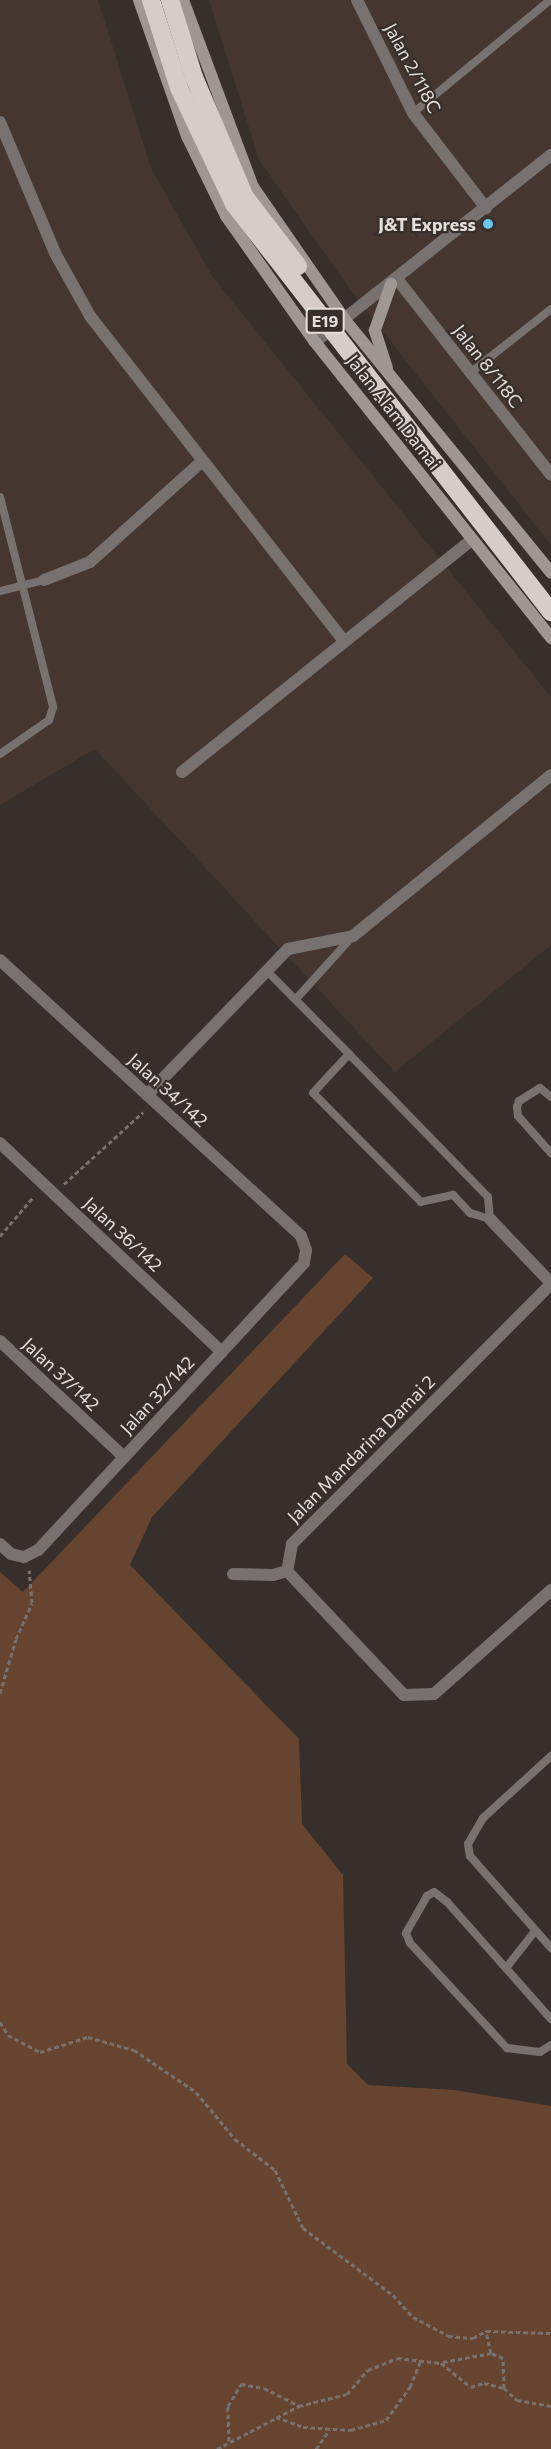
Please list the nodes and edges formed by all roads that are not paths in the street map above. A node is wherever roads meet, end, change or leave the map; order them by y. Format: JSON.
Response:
{"nodes":[{"id":1,"x":139,"y":0,"type":"edge"},
{"id":2,"x":151,"y":0,"type":"edge"},
{"id":3,"x":170,"y":0,"type":"edge"},
{"id":4,"x":183,"y":0,"type":"edge"},
{"id":5,"x":357,"y":0,"type":"edge"},
{"id":6,"x":550,"y":0,"type":"edge"},
{"id":7,"x":413,"y":113,"type":"junction"},
{"id":8,"x":0,"y":122,"type":"edge"},
{"id":9,"x":551,"y":155,"type":"edge"},
{"id":10,"x":486,"y":208,"type":"junction"},
{"id":11,"x":394,"y":281,"type":"junction"},
{"id":12,"x":551,"y":309,"type":"edge"},
{"id":13,"x":345,"y":320,"type":"junction"},
{"id":14,"x":315,"y":342,"type":"junction"},
{"id":15,"x":470,"y":373,"type":"junction"},
{"id":16,"x":389,"y":375,"type":"junction"},
{"id":17,"x":202,"y":461,"type":"junction"},
{"id":18,"x":549,"y":470,"type":"edge"},
{"id":19,"x":0,"y":497,"type":"edge"},
{"id":20,"x":472,"y":540,"type":"junction"},
{"id":21,"x":551,"y":573,"type":"edge"},
{"id":22,"x":44,"y":580,"type":"joint"},
{"id":23,"x":22,"y":585,"type":"junction"},
{"id":24,"x":0,"y":591,"type":"edge"},
{"id":25,"x":551,"y":596,"type":"edge"},
{"id":26,"x":551,"y":612,"type":"edge"},
{"id":27,"x":551,"y":638,"type":"edge"},
{"id":28,"x":343,"y":640,"type":"junction"},
{"id":29,"x":0,"y":754,"type":"edge"},
{"id":30,"x":182,"y":772,"type":"dead end"},
{"id":31,"x":551,"y":775,"type":"edge"},
{"id":32,"x":353,"y":936,"type":"junction"},
{"id":33,"x":0,"y":960,"type":"edge"},
{"id":34,"x":267,"y":971,"type":"junction"},
{"id":35,"x":296,"y":999,"type":"junction"},
{"id":36,"x":349,"y":1054,"type":"junction"},
{"id":37,"x":551,"y":1097,"type":"edge"},
{"id":38,"x":151,"y":1098,"type":"junction"},
{"id":39,"x":0,"y":1143,"type":"edge"},
{"id":40,"x":551,"y":1153,"type":"edge"},
{"id":41,"x":490,"y":1219,"type":"junction"},
{"id":42,"x":306,"y":1250,"type":"joint"},
{"id":43,"x":551,"y":1284,"type":"edge"},
{"id":44,"x":0,"y":1341,"type":"edge"},
{"id":45,"x":222,"y":1352,"type":"junction"},
{"id":46,"x":124,"y":1457,"type":"junction"},
{"id":47,"x":0,"y":1544,"type":"edge"},
{"id":48,"x":287,"y":1571,"type":"junction"},
{"id":49,"x":233,"y":1574,"type":"dead end"},
{"id":50,"x":551,"y":1590,"type":"edge"},
{"id":51,"x":551,"y":1756,"type":"edge"},
{"id":52,"x":535,"y":1931,"type":"junction"},
{"id":53,"x":551,"y":1948,"type":"edge"},
{"id":54,"x":506,"y":1968,"type":"junction"},
{"id":55,"x":551,"y":2019,"type":"edge"},
{"id":56,"x":551,"y":2045,"type":"edge"}],
"edges":[{"from":1,"to":14,"type":"main road","name":"Jalan Alam Damai"},
{"from":2,"to":26,"type":"highway","number":"E19"},
{"from":3,"to":25,"type":"highway","number":"E19"},
{"from":4,"to":13,"type":"main road","name":"Jalan Alam Damai"},
{"from":5,"to":7,"type":"street","name":"Jalan 2/118C"},
{"from":6,"to":7,"type":"lane"},
{"from":7,"to":10,"type":"street","name":"Jalan 2/118C"},
{"from":8,"to":17,"type":"street"},
{"from":9,"to":10,"type":"street"},
{"from":10,"to":11,"type":"street"},
{"from":11,"to":13,"type":"street"},
{"from":11,"to":15,"type":"street","name":"Jalan 8/118C"},
{"from":11,"to":16,"type":"main road"},
{"from":12,"to":15,"type":"lane"},
{"from":13,"to":14,"type":"street"},
{"from":13,"to":16,"type":"main road","name":"Jalan Alam Damai"},
{"from":14,"to":20,"type":"main road","name":"Jalan Alam Damai"},
{"from":15,"to":18,"type":"street","name":"Jalan 8/118C"},
{"from":16,"to":21,"type":"main road","name":"Jalan Alam Damai"},
{"from":17,"to":22,"type":"street"},
{"from":17,"to":28,"type":"street"},
{"from":19,"to":23,"type":"lane"},
{"from":20,"to":27,"type":"main road","name":"Jalan Alam Damai"},
{"from":20,"to":28,"type":"street"},
{"from":22,"to":23,"type":"lane"},
{"from":23,"to":24,"type":"lane"},
{"from":23,"to":29,"type":"lane"},
{"from":28,"to":30,"type":"street"},
{"from":31,"to":32,"type":"street"},
{"from":32,"to":34,"type":"street"},
{"from":32,"to":35,"type":"lane"},
{"from":33,"to":38,"type":"street","name":"Jalan 34/142"},
{"from":34,"to":35,"type":"lane"},
{"from":34,"to":38,"type":"street"},
{"from":35,"to":36,"type":"lane"},
{"from":36,"to":41,"type":"lane"},
{"from":36,"to":41,"type":"lane"},
{"from":37,"to":40,"type":"lane"},
{"from":38,"to":42,"type":"street","name":"Jalan 34/142"},
{"from":39,"to":45,"type":"street","name":"Jalan 36/142"},
{"from":41,"to":43,"type":"street"},
{"from":42,"to":45,"type":"street","name":"Jalan 32/142"},
{"from":43,"to":48,"type":"street","name":"Jalan Mandarina Damai 2"},
{"from":44,"to":46,"type":"street","name":"Jalan 37/142"},
{"from":45,"to":46,"type":"street","name":"Jalan 32/142"},
{"from":46,"to":47,"type":"street","name":"Jalan 32/142"},
{"from":48,"to":49,"type":"street"},
{"from":48,"to":50,"type":"street"},
{"from":51,"to":52,"type":"lane"},
{"from":52,"to":53,"type":"lane"},
{"from":52,"to":54,"type":"lane"},
{"from":54,"to":55,"type":"lane"},
{"from":54,"to":56,"type":"lane"}]}
